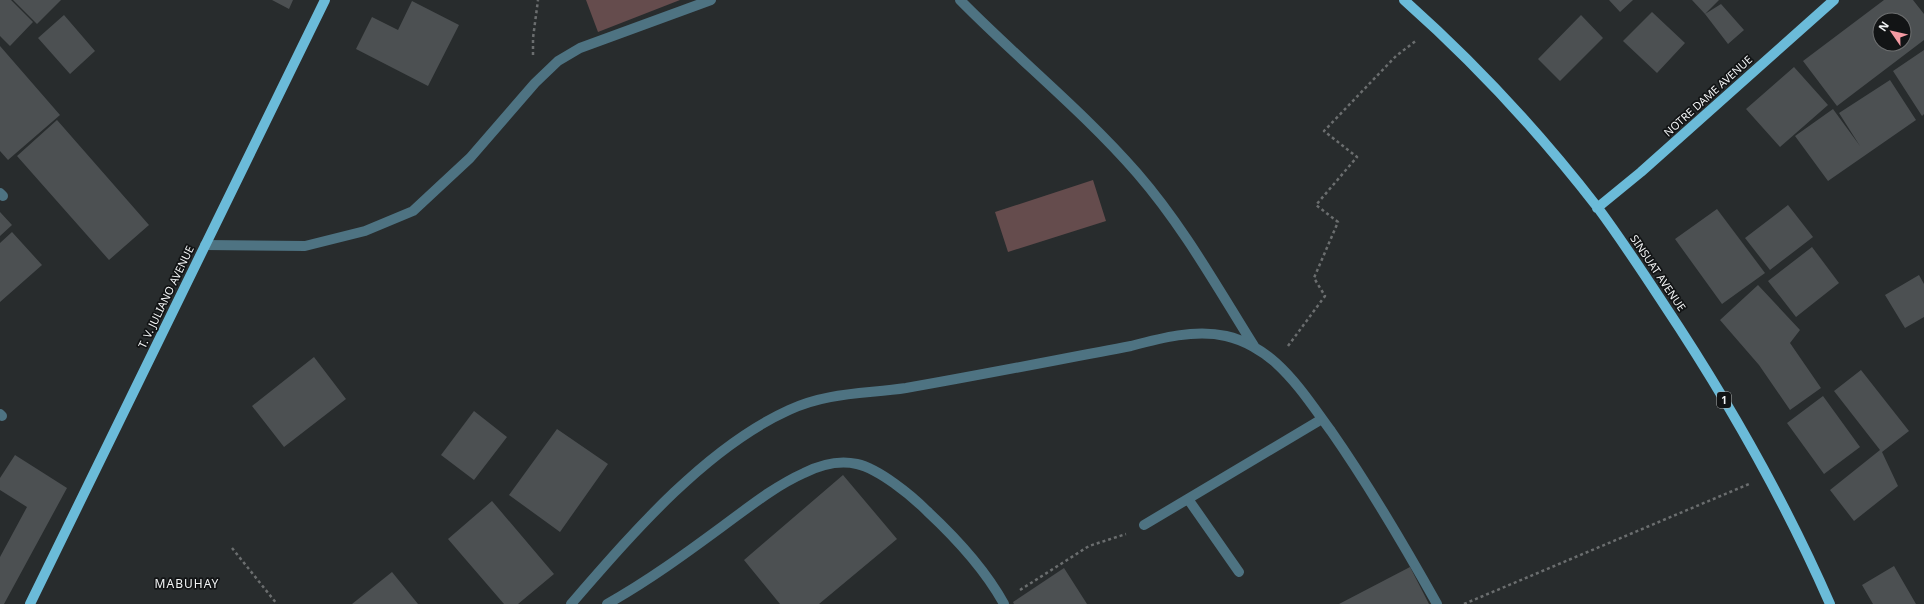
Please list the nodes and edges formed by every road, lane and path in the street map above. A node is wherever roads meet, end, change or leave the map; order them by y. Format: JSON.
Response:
{"nodes":[{"id":1,"x":325,"y":0,"type":"edge"},
{"id":2,"x":538,"y":0,"type":"edge"},
{"id":3,"x":711,"y":0,"type":"edge"},
{"id":4,"x":960,"y":0,"type":"edge"},
{"id":5,"x":1404,"y":0,"type":"edge"},
{"id":6,"x":1834,"y":0,"type":"edge"},
{"id":7,"x":1434,"y":26,"type":"junction"},
{"id":8,"x":535,"y":83,"type":"junction"},
{"id":9,"x":1597,"y":208,"type":"junction"},
{"id":10,"x":205,"y":245,"type":"junction"},
{"id":11,"x":1254,"y":346,"type":"junction"},
{"id":12,"x":1284,"y":351,"type":"dead end"},
{"id":13,"x":1322,"y":419,"type":"junction"},
{"id":14,"x":1727,"y":493,"type":"dead end"},
{"id":15,"x":1188,"y":499,"type":"junction"},
{"id":16,"x":1144,"y":525,"type":"joint"},
{"id":17,"x":232,"y":548,"type":"dead end"},
{"id":18,"x":1239,"y":572,"type":"dead end"},
{"id":19,"x":1018,"y":591,"type":"dead end"},
{"id":20,"x":30,"y":604,"type":"edge"},
{"id":21,"x":277,"y":604,"type":"edge"},
{"id":22,"x":572,"y":604,"type":"edge"},
{"id":23,"x":608,"y":604,"type":"edge"},
{"id":24,"x":1004,"y":604,"type":"edge"},
{"id":25,"x":1437,"y":604,"type":"edge"},
{"id":26,"x":1464,"y":604,"type":"edge"},
{"id":27,"x":1830,"y":604,"type":"edge"}],
"edges":[{"from":1,"to":10,"type":"main road","name":"T. V. JULIANO AVENUE"},
{"from":2,"to":8,"type":"path"},
{"from":3,"to":8,"type":"street"},
{"from":4,"to":11,"type":"street"},
{"from":5,"to":7,"type":"main road","name":"SINSUAT AVENUE","number":"1"},
{"from":6,"to":9,"type":"main road","name":"NOTRE DAME AVENUE"},
{"from":7,"to":9,"type":"main road","name":"SINSUAT AVENUE","number":"1"},
{"from":7,"to":12,"type":"path"},
{"from":8,"to":10,"type":"street"},
{"from":9,"to":27,"type":"main road","name":"SINSUAT AVENUE","number":"1"},
{"from":10,"to":20,"type":"main road","name":"T. V. JULIANO AVENUE"},
{"from":11,"to":13,"type":"street"},
{"from":11,"to":22,"type":"street"},
{"from":13,"to":15,"type":"street"},
{"from":13,"to":25,"type":"street"},
{"from":14,"to":26,"type":"path"},
{"from":15,"to":16,"type":"street"},
{"from":15,"to":18,"type":"street"},
{"from":16,"to":19,"type":"path"},
{"from":17,"to":21,"type":"path"},
{"from":23,"to":24,"type":"street"}]}
